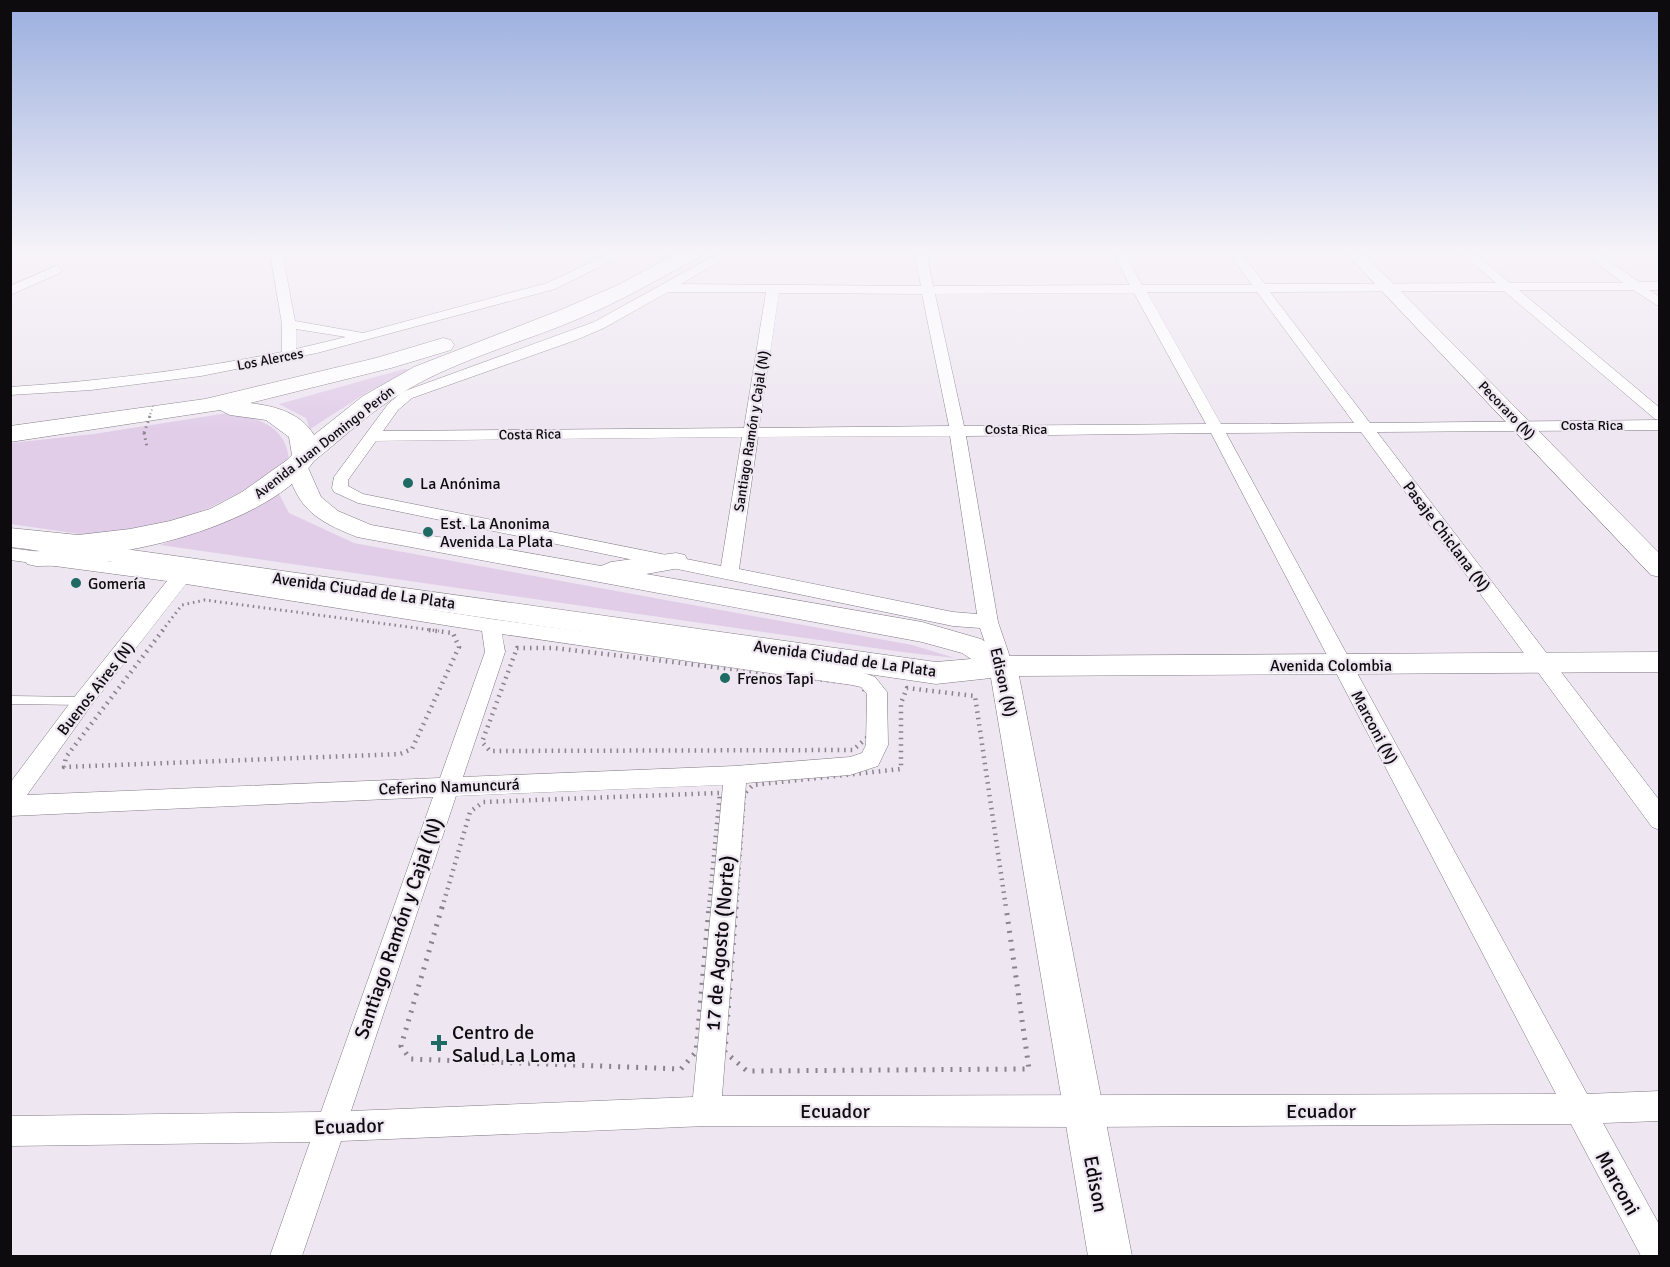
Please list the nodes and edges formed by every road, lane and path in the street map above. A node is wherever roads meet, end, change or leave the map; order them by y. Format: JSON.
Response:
{"nodes":[{"id":1,"x":287,"y":311,"type":"edge"},
{"id":2,"x":458,"y":311,"type":"edge"},
{"id":3,"x":538,"y":311,"type":"edge"},
{"id":4,"x":578,"y":311,"type":"edge"},
{"id":5,"x":623,"y":311,"type":"edge"},
{"id":6,"x":770,"y":311,"type":"edge"},
{"id":7,"x":932,"y":311,"type":"edge"},
{"id":8,"x":1150,"y":311,"type":"edge"},
{"id":9,"x":1277,"y":311,"type":"edge"},
{"id":10,"x":1410,"y":311,"type":"edge"},
{"id":11,"x":1535,"y":311,"type":"edge"},
{"id":12,"x":289,"y":324,"type":"junction"},
{"id":13,"x":365,"y":336,"type":"junction"},
{"id":14,"x":289,"y":356,"type":"junction"},
{"id":15,"x":10,"y":391,"type":"edge"},
{"id":16,"x":153,"y":406,"type":"dead end"},
{"id":17,"x":205,"y":406,"type":"junction"},
{"id":18,"x":1659,"y":416,"type":"edge"},
{"id":19,"x":1521,"y":425,"type":"junction"},
{"id":20,"x":1659,"y":425,"type":"edge"},
{"id":21,"x":1365,"y":427,"type":"junction"},
{"id":22,"x":1216,"y":429,"type":"junction"},
{"id":23,"x":957,"y":430,"type":"junction"},
{"id":24,"x":751,"y":432,"type":"junction"},
{"id":25,"x":10,"y":434,"type":"edge"},
{"id":26,"x":372,"y":436,"type":"junction"},
{"id":27,"x":147,"y":447,"type":"dead end"},
{"id":28,"x":301,"y":460,"type":"junction"},
{"id":29,"x":10,"y":537,"type":"edge"},
{"id":30,"x":78,"y":545,"type":"junction"},
{"id":31,"x":10,"y":554,"type":"edge"},
{"id":32,"x":125,"y":557,"type":"junction"},
{"id":33,"x":36,"y":558,"type":"junction"},
{"id":34,"x":676,"y":561,"type":"junction"},
{"id":35,"x":1659,"y":569,"type":"edge"},
{"id":36,"x":729,"y":572,"type":"junction"},
{"id":37,"x":585,"y":573,"type":"junction"},
{"id":38,"x":181,"y":577,"type":"junction"},
{"id":39,"x":432,"y":600,"type":"junction"},
{"id":40,"x":988,"y":622,"type":"junction"},
{"id":41,"x":491,"y":626,"type":"junction"},
{"id":42,"x":459,"y":647,"type":"joint"},
{"id":43,"x":517,"y":648,"type":"dead end"},
{"id":44,"x":1542,"y":662,"type":"junction"},
{"id":45,"x":1659,"y":662,"type":"edge"},
{"id":46,"x":1341,"y":665,"type":"junction"},
{"id":47,"x":1003,"y":666,"type":"junction"},
{"id":48,"x":863,"y":683,"type":"junction"},
{"id":49,"x":10,"y":700,"type":"edge"},
{"id":50,"x":83,"y":701,"type":"junction"},
{"id":51,"x":901,"y":769,"type":"dead end"},
{"id":52,"x":736,"y":784,"type":"junction"},
{"id":53,"x":447,"y":786,"type":"junction"},
{"id":54,"x":10,"y":801,"type":"edge"},
{"id":55,"x":10,"y":806,"type":"edge"},
{"id":56,"x":1659,"y":820,"type":"edge"},
{"id":57,"x":1659,"y":1106,"type":"edge"},
{"id":58,"x":1578,"y":1109,"type":"junction"},
{"id":59,"x":706,"y":1111,"type":"junction"},
{"id":60,"x":1083,"y":1112,"type":"junction"},
{"id":61,"x":330,"y":1127,"type":"junction"},
{"id":62,"x":10,"y":1131,"type":"edge"},
{"id":63,"x":286,"y":1257,"type":"edge"},
{"id":64,"x":1110,"y":1257,"type":"edge"},
{"id":65,"x":1658,"y":1257,"type":"edge"}],
"edges":[{"from":1,"to":12,"type":"street"},
{"from":2,"to":13,"type":"street","name":"Los Alerces"},
{"from":3,"to":17,"type":"highway","name":"Avenida Juan Domingo Perón"},
{"from":4,"to":28,"type":"highway","name":"Avenida Juan Domingo Perón"},
{"from":5,"to":26,"type":"street","name":"Avenida Juan Domingo Perón"},
{"from":6,"to":24,"type":"street","name":"Santiago Ramón y Cajal (N)"},
{"from":7,"to":23,"type":"street","name":"Edison (N)"},
{"from":8,"to":22,"type":"street","name":"Marconi (N)"},
{"from":9,"to":21,"type":"street","name":"Pasaje Chiclana (N)"},
{"from":10,"to":19,"type":"street","name":"Pecoraro (N)"},
{"from":11,"to":18,"type":"street"},
{"from":12,"to":13,"type":"street"},
{"from":12,"to":14,"type":"street"},
{"from":13,"to":14,"type":"street","name":"Los Alerces"},
{"from":14,"to":15,"type":"street","name":"Los Alerces"},
{"from":16,"to":27,"type":"path","bridge":true},
{"from":17,"to":25,"type":"highway"},
{"from":17,"to":28,"type":"highway"},
{"from":19,"to":20,"type":"street","name":"Costa Rica"},
{"from":19,"to":21,"type":"street","name":"Costa Rica"},
{"from":19,"to":35,"type":"street","name":"Pecoraro (N)"},
{"from":21,"to":22,"type":"street","name":"Costa Rica"},
{"from":21,"to":44,"type":"street","name":"Pasaje Chiclana (N)"},
{"from":22,"to":23,"type":"street","name":"Costa Rica"},
{"from":22,"to":46,"type":"street","name":"Marconi (N)"},
{"from":23,"to":24,"type":"street","name":"Costa Rica"},
{"from":23,"to":40,"type":"street","name":"Edison (N)"},
{"from":24,"to":26,"type":"street","name":"Costa Rica"},
{"from":24,"to":36,"type":"street","name":"Santiago Ramón y Cajal (N)"},
{"from":26,"to":34,"type":"street","name":"Avenida Juan Domingo Perón"},
{"from":28,"to":30,"type":"highway","name":"Avenida Juan Domingo Perón"},
{"from":28,"to":37,"type":"street","name":"Avenida Ciudad de La Plata"},
{"from":29,"to":30,"type":"highway","name":"Avenida Ciudad de La Plata"},
{"from":30,"to":32,"type":"street","name":"Avenida Ciudad de La Plata"},
{"from":31,"to":33,"type":"street","name":"Avenida Ciudad de La Plata"},
{"from":32,"to":33,"type":"street"},
{"from":32,"to":39,"type":"street","name":"Avenida Ciudad de La Plata"},
{"from":33,"to":38,"type":"street","name":"Avenida Ciudad de La Plata"},
{"from":34,"to":36,"type":"street"},
{"from":34,"to":37,"type":"street"},
{"from":36,"to":40,"type":"street"},
{"from":37,"to":47,"type":"street","name":"Avenida Ciudad de La Plata"},
{"from":38,"to":41,"type":"street","name":"Avenida Ciudad de La Plata"},
{"from":38,"to":50,"type":"street","name":"Buenos Aires (N)"},
{"from":39,"to":41,"type":"street"},
{"from":39,"to":47,"type":"street","name":"Avenida Ciudad de La Plata"},
{"from":40,"to":47,"type":"street","name":"Edison (N)"},
{"from":41,"to":48,"type":"street","name":"Avenida Ciudad de La Plata"},
{"from":41,"to":53,"type":"street","name":"Santiago Ramón y Cajal (N)"},
{"from":42,"to":42,"type":"path"},
{"from":43,"to":48,"type":"path"},
{"from":44,"to":45,"type":"street","name":"Avenida Colombia"},
{"from":44,"to":46,"type":"street","name":"Avenida Colombia"},
{"from":44,"to":56,"type":"street","name":"Pasaje Chiclana (N)"},
{"from":46,"to":47,"type":"street","name":"Avenida Colombia"},
{"from":46,"to":58,"type":"street","name":"Marconi (N)"},
{"from":47,"to":60,"type":"street","name":"Edison (N)"},
{"from":48,"to":52,"type":"street","name":"Ceferino Namuncurá"},
{"from":49,"to":50,"type":"lane"},
{"from":50,"to":54,"type":"street","name":"Buenos Aires (N)"},
{"from":51,"to":52,"type":"path"},
{"from":52,"to":52,"type":"path"},
{"from":52,"to":53,"type":"street","name":"Ceferino Namuncurá"},
{"from":52,"to":59,"type":"street","name":"17 de Agosto (Norte)"},
{"from":53,"to":55,"type":"street","name":"Ceferino Namuncurá"},
{"from":53,"to":61,"type":"street","name":"Santiago Ramón y Cajal (N)"},
{"from":57,"to":58,"type":"street","name":"Ecuador"},
{"from":58,"to":60,"type":"street","name":"Ecuador"},
{"from":58,"to":65,"type":"street","name":"Marconi"},
{"from":59,"to":60,"type":"street","name":"Ecuador"},
{"from":59,"to":61,"type":"street","name":"Ecuador"},
{"from":60,"to":64,"type":"street","name":"Edison"},
{"from":61,"to":62,"type":"street","name":"Ecuador"},
{"from":61,"to":63,"type":"street","name":"Santiago Ramón y Cajal (N)"}]}
